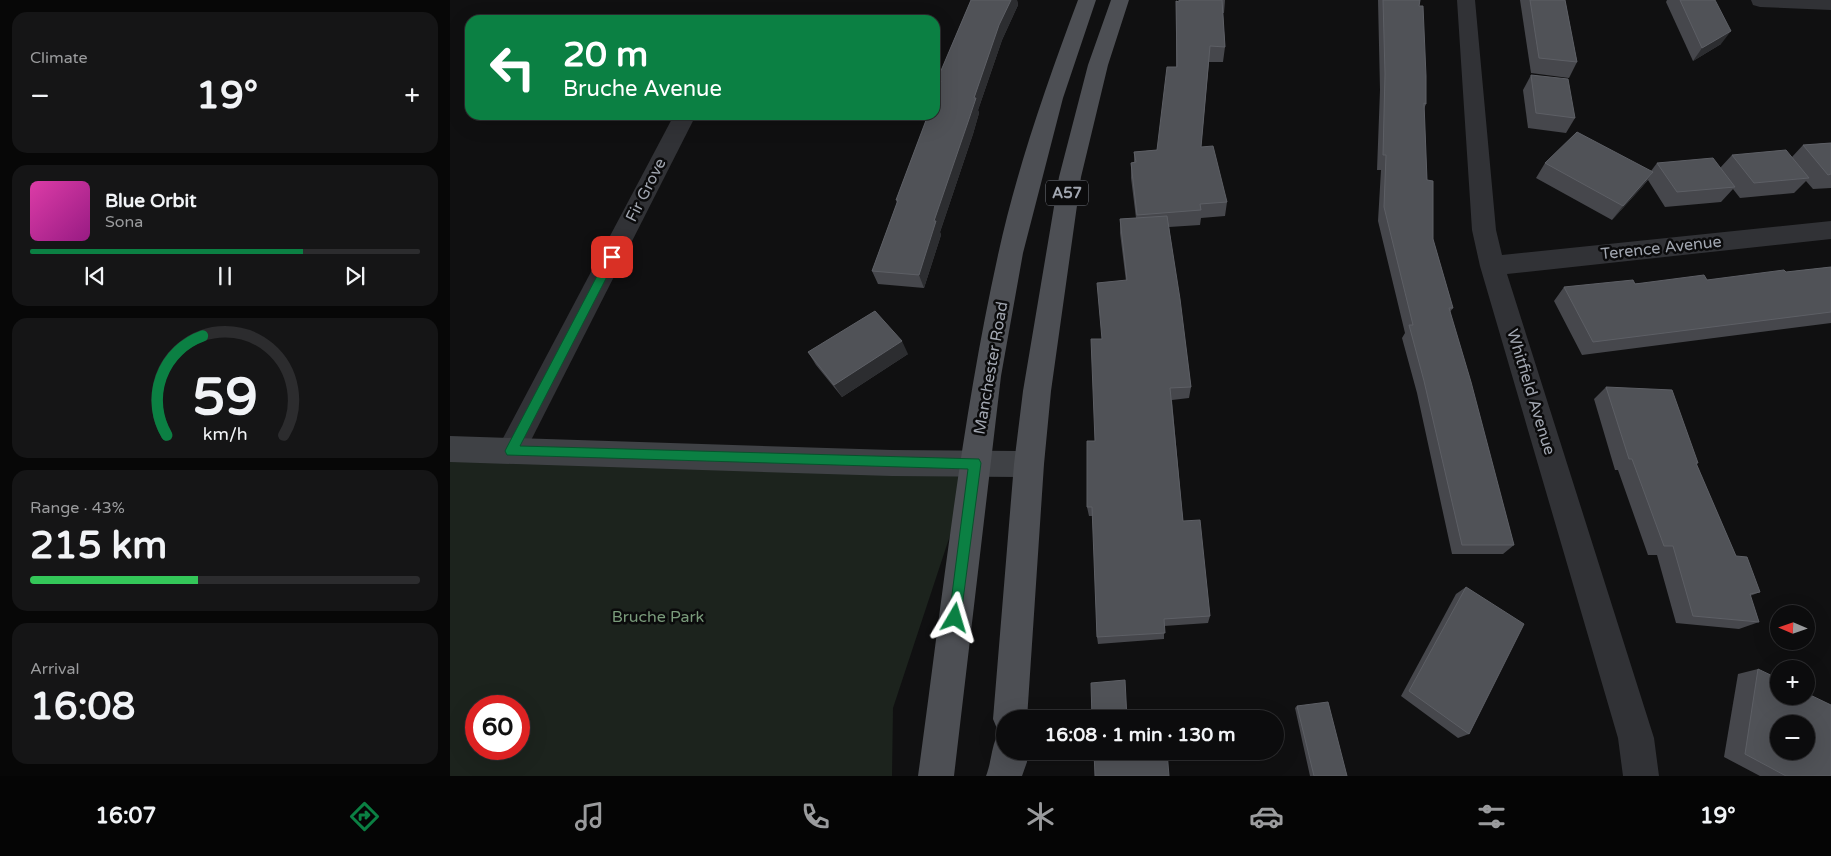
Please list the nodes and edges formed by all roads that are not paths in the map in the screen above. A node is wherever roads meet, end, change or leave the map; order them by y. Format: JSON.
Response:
{"nodes":[{"id":1,"x":1087,"y":0,"type":"edge"},
{"id":2,"x":1120,"y":0,"type":"edge"},
{"id":3,"x":1466,"y":0,"type":"edge"},
{"id":4,"x":1759,"y":4,"type":"edge"},
{"id":5,"x":1831,"y":4,"type":"edge"},
{"id":6,"x":682,"y":120,"type":"edge"},
{"id":7,"x":1831,"y":230,"type":"edge"},
{"id":8,"x":1492,"y":266,"type":"junction"},
{"id":9,"x":450,"y":449,"type":"edge"},
{"id":10,"x":511,"y":451,"type":"junction"},
{"id":11,"x":975,"y":463,"type":"junction"},
{"id":12,"x":1029,"y":464,"type":"junction"},
{"id":13,"x":1011,"y":710,"type":"edge"},
{"id":14,"x":1009,"y":760,"type":"edge"},
{"id":15,"x":936,"y":776,"type":"edge"},
{"id":16,"x":1004,"y":776,"type":"edge"},
{"id":17,"x":1641,"y":776,"type":"edge"}],
"edges":[{"from":1,"to":11,"type":"main road","name":"Manchester Road","number":"A57"},
{"from":2,"to":12,"type":"main road","number":"A57"},
{"from":3,"to":8,"type":"street","name":"Whitfield Avenue"},
{"from":4,"to":5,"type":"street"},
{"from":6,"to":10,"type":"street","name":"Fir Grove"},
{"from":7,"to":8,"type":"street","name":"Terence Avenue"},
{"from":8,"to":17,"type":"street","name":"Whitfield Avenue"},
{"from":9,"to":10,"type":"street"},
{"from":10,"to":11,"type":"street"},
{"from":11,"to":12,"type":"street"},
{"from":11,"to":15,"type":"main road","name":"Manchester Road","number":"A57"},
{"from":12,"to":13,"type":"main road","number":"A57"},
{"from":14,"to":16,"type":"main road"}]}
